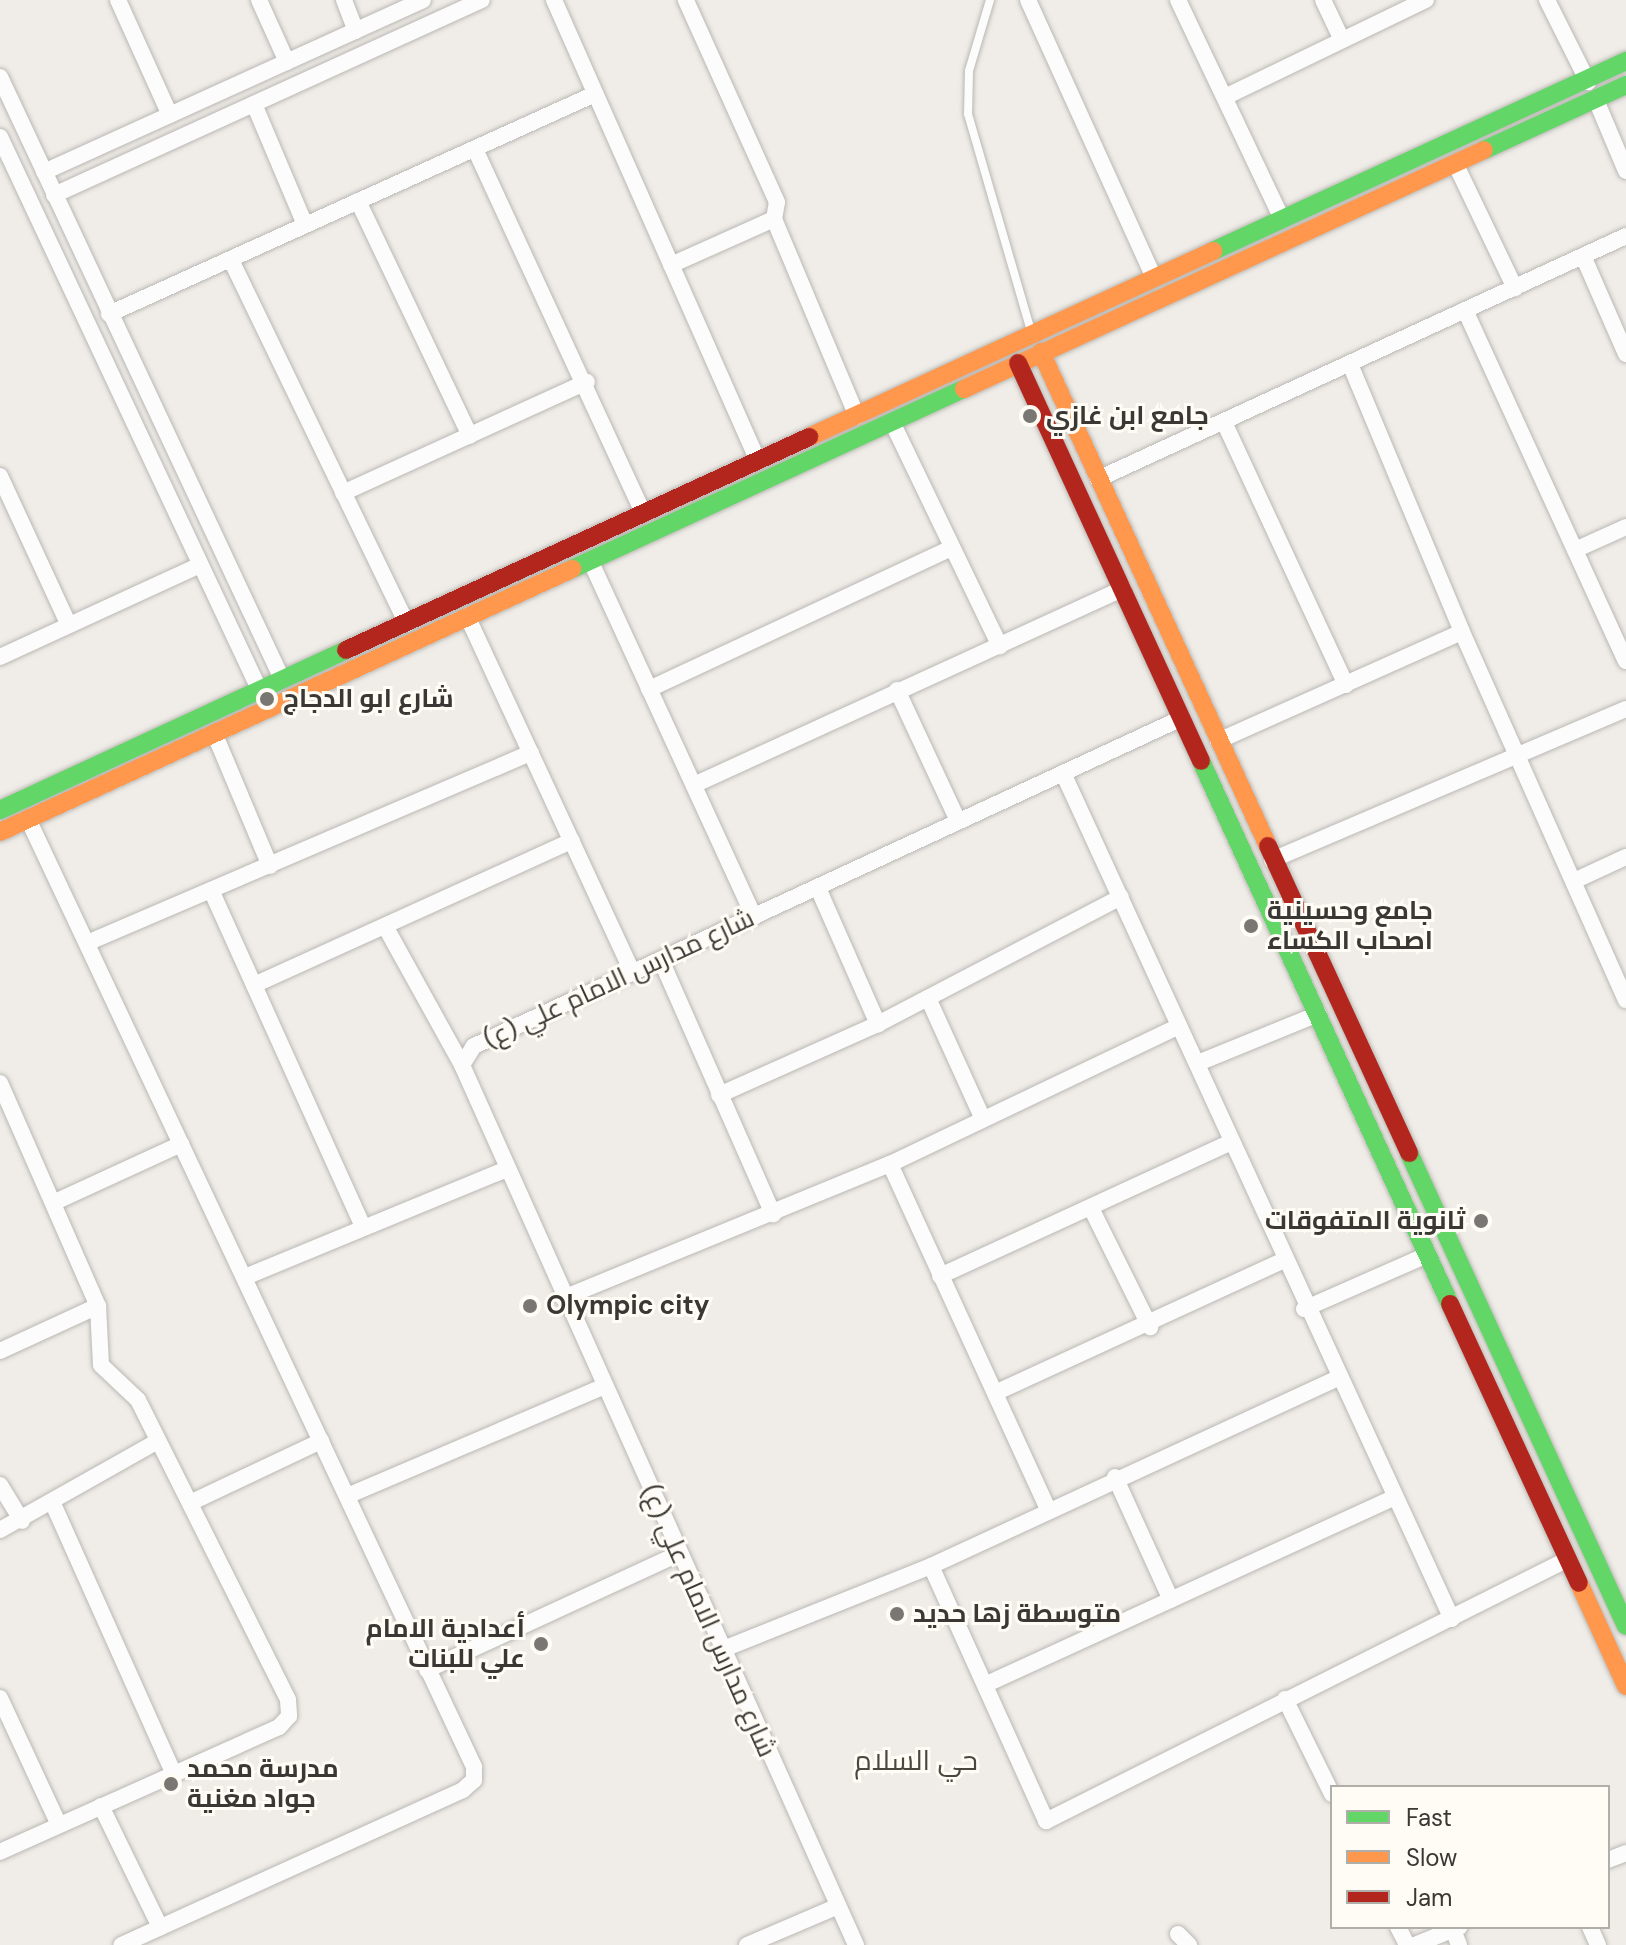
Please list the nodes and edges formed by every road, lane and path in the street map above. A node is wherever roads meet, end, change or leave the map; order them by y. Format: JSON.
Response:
{"nodes":[{"id":1,"x":118,"y":0,"type":"edge"},
{"id":2,"x":259,"y":0,"type":"edge"},
{"id":3,"x":344,"y":0,"type":"edge"},
{"id":4,"x":423,"y":0,"type":"edge"},
{"id":5,"x":482,"y":0,"type":"edge"},
{"id":6,"x":554,"y":0,"type":"edge"},
{"id":7,"x":686,"y":0,"type":"edge"},
{"id":8,"x":990,"y":0,"type":"edge"},
{"id":9,"x":1028,"y":0,"type":"edge"},
{"id":10,"x":1178,"y":0,"type":"edge"},
{"id":11,"x":1323,"y":0,"type":"edge"},
{"id":12,"x":1426,"y":0,"type":"edge"},
{"id":13,"x":1547,"y":0,"type":"edge"},
{"id":14,"x":356,"y":31,"type":"junction"},
{"id":15,"x":1342,"y":40,"type":"junction"},
{"id":16,"x":1626,"y":61,"type":"edge"},
{"id":17,"x":287,"y":62,"type":"junction"},
{"id":18,"x":0,"y":77,"type":"edge"},
{"id":19,"x":1588,"y":82,"type":"junction"},
{"id":20,"x":1626,"y":85,"type":"edge"},
{"id":21,"x":595,"y":94,"type":"junction"},
{"id":22,"x":1227,"y":96,"type":"junction"},
{"id":23,"x":1596,"y":100,"type":"junction"},
{"id":24,"x":254,"y":104,"type":"junction"},
{"id":25,"x":170,"y":115,"type":"junction"},
{"id":26,"x":1,"y":143,"type":"edge"},
{"id":27,"x":475,"y":149,"type":"junction"},
{"id":28,"x":1455,"y":163,"type":"junction"},
{"id":29,"x":1626,"y":171,"type":"edge"},
{"id":30,"x":44,"y":172,"type":"junction"},
{"id":31,"x":54,"y":195,"type":"junction"},
{"id":32,"x":358,"y":201,"type":"junction"},
{"id":33,"x":1281,"y":217,"type":"junction"},
{"id":34,"x":774,"y":219,"type":"junction"},
{"id":35,"x":305,"y":225,"type":"junction"},
{"id":36,"x":1626,"y":236,"type":"edge"},
{"id":37,"x":1583,"y":256,"type":"junction"},
{"id":38,"x":231,"y":260,"type":"junction"},
{"id":39,"x":671,"y":265,"type":"junction"},
{"id":40,"x":1153,"y":276,"type":"junction"},
{"id":41,"x":1515,"y":288,"type":"junction"},
{"id":42,"x":1465,"y":310,"type":"junction"},
{"id":43,"x":109,"y":314,"type":"junction"},
{"id":44,"x":1032,"y":334,"type":"junction"},
{"id":45,"x":1041,"y":352,"type":"junction"},
{"id":46,"x":1626,"y":354,"type":"edge"},
{"id":47,"x":1018,"y":363,"type":"junction"},
{"id":48,"x":1350,"y":364,"type":"junction"},
{"id":49,"x":587,"y":382,"type":"junction"},
{"id":50,"x":918,"y":388,"type":"junction"},
{"id":51,"x":927,"y":406,"type":"junction"},
{"id":52,"x":857,"y":416,"type":"junction"},
{"id":53,"x":892,"y":422,"type":"junction"},
{"id":54,"x":1224,"y":422,"type":"junction"},
{"id":55,"x":470,"y":436,"type":"junction"},
{"id":56,"x":758,"y":461,"type":"junction"},
{"id":57,"x":0,"y":476,"type":"edge"},
{"id":58,"x":1098,"y":479,"type":"junction"},
{"id":59,"x":343,"y":493,"type":"junction"},
{"id":60,"x":643,"y":513,"type":"junction"},
{"id":61,"x":1626,"y":527,"type":"edge"},
{"id":62,"x":952,"y":548,"type":"junction"},
{"id":63,"x":1575,"y":550,"type":"junction"},
{"id":64,"x":590,"y":560,"type":"junction"},
{"id":65,"x":198,"y":566,"type":"junction"},
{"id":66,"x":1123,"y":589,"type":"junction"},
{"id":67,"x":468,"y":618,"type":"junction"},
{"id":68,"x":407,"y":624,"type":"junction"},
{"id":69,"x":69,"y":625,"type":"junction"},
{"id":70,"x":1462,"y":632,"type":"junction"},
{"id":71,"x":1000,"y":646,"type":"junction"},
{"id":72,"x":0,"y":657,"type":"edge"},
{"id":73,"x":1626,"y":661,"type":"edge"},
{"id":74,"x":282,"y":679,"type":"junction"},
{"id":75,"x":1346,"y":685,"type":"junction"},
{"id":76,"x":649,"y":689,"type":"junction"},
{"id":77,"x":897,"y":690,"type":"junction"},
{"id":78,"x":260,"y":691,"type":"junction"},
{"id":79,"x":1626,"y":709,"type":"edge"},
{"id":80,"x":1182,"y":718,"type":"junction"},
{"id":81,"x":215,"y":735,"type":"junction"},
{"id":82,"x":1218,"y":741,"type":"junction"},
{"id":83,"x":531,"y":753,"type":"junction"},
{"id":84,"x":1520,"y":759,"type":"junction"},
{"id":85,"x":1063,"y":773,"type":"junction"},
{"id":86,"x":694,"y":785,"type":"junction"},
{"id":87,"x":0,"y":810,"type":"edge"},
{"id":88,"x":28,"y":819,"type":"junction"},
{"id":89,"x":958,"y":821,"type":"junction"},
{"id":90,"x":0,"y":832,"type":"edge"},
{"id":91,"x":572,"y":841,"type":"junction"},
{"id":92,"x":1626,"y":857,"type":"edge"},
{"id":93,"x":1272,"y":860,"type":"junction"},
{"id":94,"x":270,"y":866,"type":"junction"},
{"id":95,"x":1574,"y":881,"type":"junction"},
{"id":96,"x":818,"y":888,"type":"junction"},
{"id":97,"x":211,"y":890,"type":"junction"},
{"id":98,"x":1121,"y":897,"type":"junction"},
{"id":99,"x":754,"y":917,"type":"junction"},
{"id":100,"x":385,"y":926,"type":"junction"},
{"id":101,"x":87,"y":943,"type":"junction"},
{"id":102,"x":661,"y":960,"type":"junction"},
{"id":103,"x":633,"y":974,"type":"junction"},
{"id":104,"x":254,"y":985,"type":"junction"},
{"id":105,"x":928,"y":998,"type":"junction"},
{"id":106,"x":1626,"y":1000,"type":"edge"},
{"id":107,"x":1318,"y":1014,"type":"junction"},
{"id":108,"x":878,"y":1024,"type":"junction"},
{"id":109,"x":1179,"y":1026,"type":"junction"},
{"id":110,"x":1198,"y":1063,"type":"junction"},
{"id":111,"x":462,"y":1065,"type":"junction"},
{"id":112,"x":0,"y":1083,"type":"edge"},
{"id":113,"x":719,"y":1095,"type":"junction"},
{"id":114,"x":983,"y":1119,"type":"junction"},
{"id":115,"x":1229,"y":1143,"type":"junction"},
{"id":116,"x":181,"y":1144,"type":"junction"},
{"id":117,"x":890,"y":1164,"type":"junction"},
{"id":118,"x":504,"y":1170,"type":"junction"},
{"id":119,"x":55,"y":1202,"type":"junction"},
{"id":120,"x":1092,"y":1210,"type":"junction"},
{"id":121,"x":773,"y":1214,"type":"junction"},
{"id":122,"x":363,"y":1227,"type":"junction"},
{"id":123,"x":1427,"y":1255,"type":"junction"},
{"id":124,"x":1282,"y":1261,"type":"junction"},
{"id":125,"x":940,"y":1276,"type":"junction"},
{"id":126,"x":245,"y":1277,"type":"junction"},
{"id":127,"x":563,"y":1298,"type":"junction"},
{"id":128,"x":98,"y":1306,"type":"junction"},
{"id":129,"x":1304,"y":1309,"type":"junction"},
{"id":130,"x":1150,"y":1327,"type":"junction"},
{"id":131,"x":0,"y":1351,"type":"edge"},
{"id":132,"x":1336,"y":1379,"type":"junction"},
{"id":133,"x":603,"y":1387,"type":"junction"},
{"id":134,"x":995,"y":1393,"type":"junction"},
{"id":135,"x":158,"y":1441,"type":"junction"},
{"id":136,"x":321,"y":1441,"type":"junction"},
{"id":137,"x":1115,"y":1477,"type":"junction"},
{"id":138,"x":0,"y":1485,"type":"edge"},
{"id":139,"x":347,"y":1496,"type":"junction"},
{"id":140,"x":1391,"y":1499,"type":"junction"},
{"id":141,"x":192,"y":1502,"type":"junction"},
{"id":142,"x":54,"y":1506,"type":"junction"},
{"id":143,"x":1047,"y":1507,"type":"junction"},
{"id":144,"x":22,"y":1521,"type":"junction"},
{"id":145,"x":0,"y":1530,"type":"edge"},
{"id":146,"x":678,"y":1554,"type":"junction"},
{"id":147,"x":1568,"y":1559,"type":"junction"},
{"id":148,"x":931,"y":1566,"type":"junction"},
{"id":149,"x":1171,"y":1600,"type":"junction"},
{"id":150,"x":1452,"y":1619,"type":"junction"},
{"id":151,"x":1626,"y":1626,"type":"edge"},
{"id":152,"x":721,"y":1650,"type":"junction"},
{"id":153,"x":427,"y":1670,"type":"junction"},
{"id":154,"x":989,"y":1683,"type":"junction"},
{"id":155,"x":1626,"y":1686,"type":"edge"},
{"id":156,"x":0,"y":1698,"type":"edge"},
{"id":157,"x":1285,"y":1699,"type":"junction"},
{"id":158,"x":173,"y":1772,"type":"junction"},
{"id":159,"x":1330,"y":1790,"type":"edge"},
{"id":160,"x":101,"y":1806,"type":"junction"},
{"id":161,"x":59,"y":1825,"type":"junction"},
{"id":162,"x":0,"y":1852,"type":"edge"},
{"id":163,"x":836,"y":1907,"type":"junction"},
{"id":164,"x":160,"y":1927,"type":"junction"},
{"id":165,"x":1457,"y":1934,"type":"edge"},
{"id":166,"x":121,"y":1945,"type":"edge"},
{"id":167,"x":747,"y":1945,"type":"edge"},
{"id":168,"x":856,"y":1945,"type":"edge"},
{"id":169,"x":1415,"y":1945,"type":"edge"}],
"edges":[{"from":1,"to":25,"type":"street"},
{"from":2,"to":17,"type":"street"},
{"from":3,"to":14,"type":"street"},
{"from":4,"to":14,"type":"street"},
{"from":5,"to":24,"type":"street"},
{"from":6,"to":21,"type":"street"},
{"from":7,"to":34,"type":"street"},
{"from":8,"to":44,"type":"lane"},
{"from":9,"to":40,"type":"street"},
{"from":10,"to":22,"type":"street"},
{"from":11,"to":15,"type":"street"},
{"from":12,"to":15,"type":"street"},
{"from":13,"to":19,"type":"street"},
{"from":14,"to":17,"type":"street"},
{"from":15,"to":22,"type":"street"},
{"from":16,"to":19,"type":"street"},
{"from":17,"to":25,"type":"street"},
{"from":18,"to":30,"type":"street"},
{"from":19,"to":33,"type":"street"},
{"from":20,"to":23,"type":"street"},
{"from":21,"to":27,"type":"street"},
{"from":21,"to":39,"type":"street"},
{"from":22,"to":33,"type":"street"},
{"from":23,"to":28,"type":"street"},
{"from":23,"to":29,"type":"street"},
{"from":24,"to":31,"type":"street"},
{"from":24,"to":35,"type":"street"},
{"from":25,"to":30,"type":"street"},
{"from":26,"to":65,"type":"street"},
{"from":27,"to":32,"type":"street"},
{"from":27,"to":49,"type":"street"},
{"from":28,"to":41,"type":"street"},
{"from":28,"to":45,"type":"street"},
{"from":30,"to":31,"type":"street"},
{"from":31,"to":43,"type":"street"},
{"from":32,"to":35,"type":"street"},
{"from":32,"to":55,"type":"street"},
{"from":33,"to":40,"type":"street"},
{"from":34,"to":39,"type":"street"},
{"from":34,"to":52,"type":"street"},
{"from":35,"to":38,"type":"street"},
{"from":36,"to":37,"type":"street"},
{"from":37,"to":41,"type":"street"},
{"from":37,"to":46,"type":"street"},
{"from":38,"to":43,"type":"street"},
{"from":38,"to":59,"type":"street"},
{"from":39,"to":56,"type":"street"},
{"from":40,"to":44,"type":"street"},
{"from":41,"to":42,"type":"street"},
{"from":42,"to":48,"type":"street"},
{"from":42,"to":63,"type":"street"},
{"from":43,"to":74,"type":"street"},
{"from":44,"to":50,"type":"street"},
{"from":45,"to":47,"type":"street"},
{"from":45,"to":58,"type":"street"},
{"from":47,"to":51,"type":"street"},
{"from":47,"to":66,"type":"street"},
{"from":48,"to":54,"type":"street"},
{"from":48,"to":70,"type":"street"},
{"from":49,"to":55,"type":"street"},
{"from":49,"to":60,"type":"street"},
{"from":50,"to":51,"type":"street"},
{"from":50,"to":52,"type":"street"},
{"from":51,"to":53,"type":"street"},
{"from":52,"to":56,"type":"street"},
{"from":53,"to":62,"type":"street"},
{"from":53,"to":64,"type":"street"},
{"from":54,"to":58,"type":"street"},
{"from":54,"to":75,"type":"street"},
{"from":55,"to":59,"type":"street"},
{"from":56,"to":60,"type":"street"},
{"from":57,"to":69,"type":"street"},
{"from":58,"to":82,"type":"street"},
{"from":59,"to":68,"type":"street"},
{"from":60,"to":68,"type":"street"},
{"from":61,"to":63,"type":"street"},
{"from":62,"to":71,"type":"street"},
{"from":62,"to":76,"type":"street"},
{"from":63,"to":73,"type":"street"},
{"from":64,"to":67,"type":"street"},
{"from":64,"to":76,"type":"street"},
{"from":65,"to":69,"type":"street"},
{"from":65,"to":78,"type":"street"},
{"from":66,"to":71,"type":"street"},
{"from":66,"to":80,"type":"street"},
{"from":67,"to":81,"type":"street"},
{"from":67,"to":83,"type":"street"},
{"from":68,"to":74,"type":"street"},
{"from":69,"to":72,"type":"street"},
{"from":70,"to":75,"type":"street"},
{"from":70,"to":84,"type":"street"},
{"from":71,"to":77,"type":"street"},
{"from":74,"to":78,"type":"street"},
{"from":75,"to":82,"type":"street"},
{"from":76,"to":86,"type":"street"},
{"from":77,"to":86,"type":"street"},
{"from":77,"to":89,"type":"street"},
{"from":78,"to":87,"type":"street"},
{"from":79,"to":84,"type":"street"},
{"from":80,"to":85,"type":"street","name":"شارع مدارس الامام علي (ع)"},
{"from":80,"to":107,"type":"street"},
{"from":81,"to":88,"type":"street"},
{"from":81,"to":94,"type":"street"},
{"from":82,"to":93,"type":"street"},
{"from":83,"to":91,"type":"street"},
{"from":83,"to":94,"type":"street"},
{"from":84,"to":93,"type":"street"},
{"from":84,"to":95,"type":"street"},
{"from":85,"to":89,"type":"street","name":"شارع مدارس الامام علي (ع)"},
{"from":85,"to":98,"type":"street"},
{"from":86,"to":99,"type":"street"},
{"from":88,"to":90,"type":"street"},
{"from":88,"to":101,"type":"street"},
{"from":89,"to":96,"type":"street","name":"شارع مدارس الامام علي (ع)"},
{"from":91,"to":100,"type":"street"},
{"from":91,"to":103,"type":"street"},
{"from":92,"to":95,"type":"street"},
{"from":93,"to":151,"type":"street"},
{"from":94,"to":97,"type":"street"},
{"from":95,"to":106,"type":"street"},
{"from":96,"to":99,"type":"street","name":"شارع مدارس الامام علي (ع)"},
{"from":96,"to":108,"type":"street"},
{"from":97,"to":101,"type":"street"},
{"from":97,"to":104,"type":"street"},
{"from":98,"to":105,"type":"street"},
{"from":98,"to":109,"type":"street"},
{"from":99,"to":102,"type":"street","name":"شارع مدارس الامام علي (ع)"},
{"from":100,"to":104,"type":"street"},
{"from":100,"to":111,"type":"street"},
{"from":101,"to":116,"type":"street"},
{"from":102,"to":103,"type":"street","name":"شارع مدارس الامام علي (ع)"},
{"from":102,"to":113,"type":"street"},
{"from":103,"to":111,"type":"street","name":"شارع مدارس الامام علي (ع)"},
{"from":104,"to":122,"type":"street"},
{"from":105,"to":108,"type":"street"},
{"from":105,"to":114,"type":"street"},
{"from":107,"to":110,"type":"street"},
{"from":107,"to":123,"type":"street"},
{"from":108,"to":113,"type":"street"},
{"from":109,"to":110,"type":"street"},
{"from":109,"to":114,"type":"street"},
{"from":110,"to":115,"type":"street"},
{"from":111,"to":118,"type":"street","name":"شارع مدارس الامام علي (ع)"},
{"from":112,"to":119,"type":"street"},
{"from":113,"to":121,"type":"street"},
{"from":114,"to":117,"type":"street"},
{"from":115,"to":120,"type":"street"},
{"from":115,"to":124,"type":"street"},
{"from":116,"to":119,"type":"street"},
{"from":116,"to":126,"type":"street"},
{"from":117,"to":121,"type":"street"},
{"from":117,"to":125,"type":"street"},
{"from":118,"to":122,"type":"street"},
{"from":118,"to":127,"type":"street","name":"شارع مدارس الامام علي (ع)"},
{"from":119,"to":128,"type":"street"},
{"from":120,"to":125,"type":"street"},
{"from":120,"to":130,"type":"street"},
{"from":121,"to":127,"type":"street"},
{"from":122,"to":126,"type":"street"},
{"from":123,"to":129,"type":"street"},
{"from":123,"to":147,"type":"street"},
{"from":124,"to":129,"type":"street"},
{"from":124,"to":130,"type":"street"},
{"from":125,"to":134,"type":"street"},
{"from":126,"to":136,"type":"street"},
{"from":127,"to":133,"type":"street","name":"شارع مدارس الامام علي (ع)"},
{"from":128,"to":131,"type":"street"},
{"from":128,"to":135,"type":"street"},
{"from":129,"to":132,"type":"street"},
{"from":130,"to":134,"type":"street"},
{"from":132,"to":137,"type":"street"},
{"from":132,"to":140,"type":"street"},
{"from":133,"to":139,"type":"street"},
{"from":133,"to":146,"type":"street","name":"شارع مدارس الامام علي (ع)"},
{"from":134,"to":143,"type":"street"},
{"from":135,"to":141,"type":"street"},
{"from":135,"to":142,"type":"street"},
{"from":136,"to":139,"type":"street"},
{"from":136,"to":141,"type":"street"},
{"from":137,"to":143,"type":"street"},
{"from":137,"to":149,"type":"street"},
{"from":138,"to":144,"type":"street"},
{"from":139,"to":153,"type":"street"},
{"from":140,"to":149,"type":"street"},
{"from":140,"to":150,"type":"street"},
{"from":141,"to":158,"type":"street"},
{"from":142,"to":144,"type":"street"},
{"from":142,"to":158,"type":"street"},
{"from":143,"to":148,"type":"street"},
{"from":144,"to":145,"type":"street"},
{"from":146,"to":152,"type":"street","name":"شارع مدارس الامام علي (ع)"},
{"from":146,"to":153,"type":"street"},
{"from":147,"to":150,"type":"street"},
{"from":147,"to":155,"type":"street"},
{"from":148,"to":152,"type":"street"},
{"from":148,"to":154,"type":"street"},
{"from":149,"to":154,"type":"street"},
{"from":150,"to":157,"type":"street"},
{"from":152,"to":163,"type":"street","name":"شارع مدارس الامام علي (ع)"},
{"from":153,"to":164,"type":"street"},
{"from":154,"to":157,"type":"street"},
{"from":156,"to":161,"type":"street"},
{"from":157,"to":159,"type":"street"},
{"from":158,"to":160,"type":"street"},
{"from":160,"to":161,"type":"street"},
{"from":160,"to":164,"type":"street"},
{"from":161,"to":162,"type":"street"},
{"from":163,"to":167,"type":"street"},
{"from":163,"to":168,"type":"street","name":"شارع مدارس الامام علي (ع)"},
{"from":164,"to":166,"type":"street"},
{"from":165,"to":169,"type":"street"}]}
